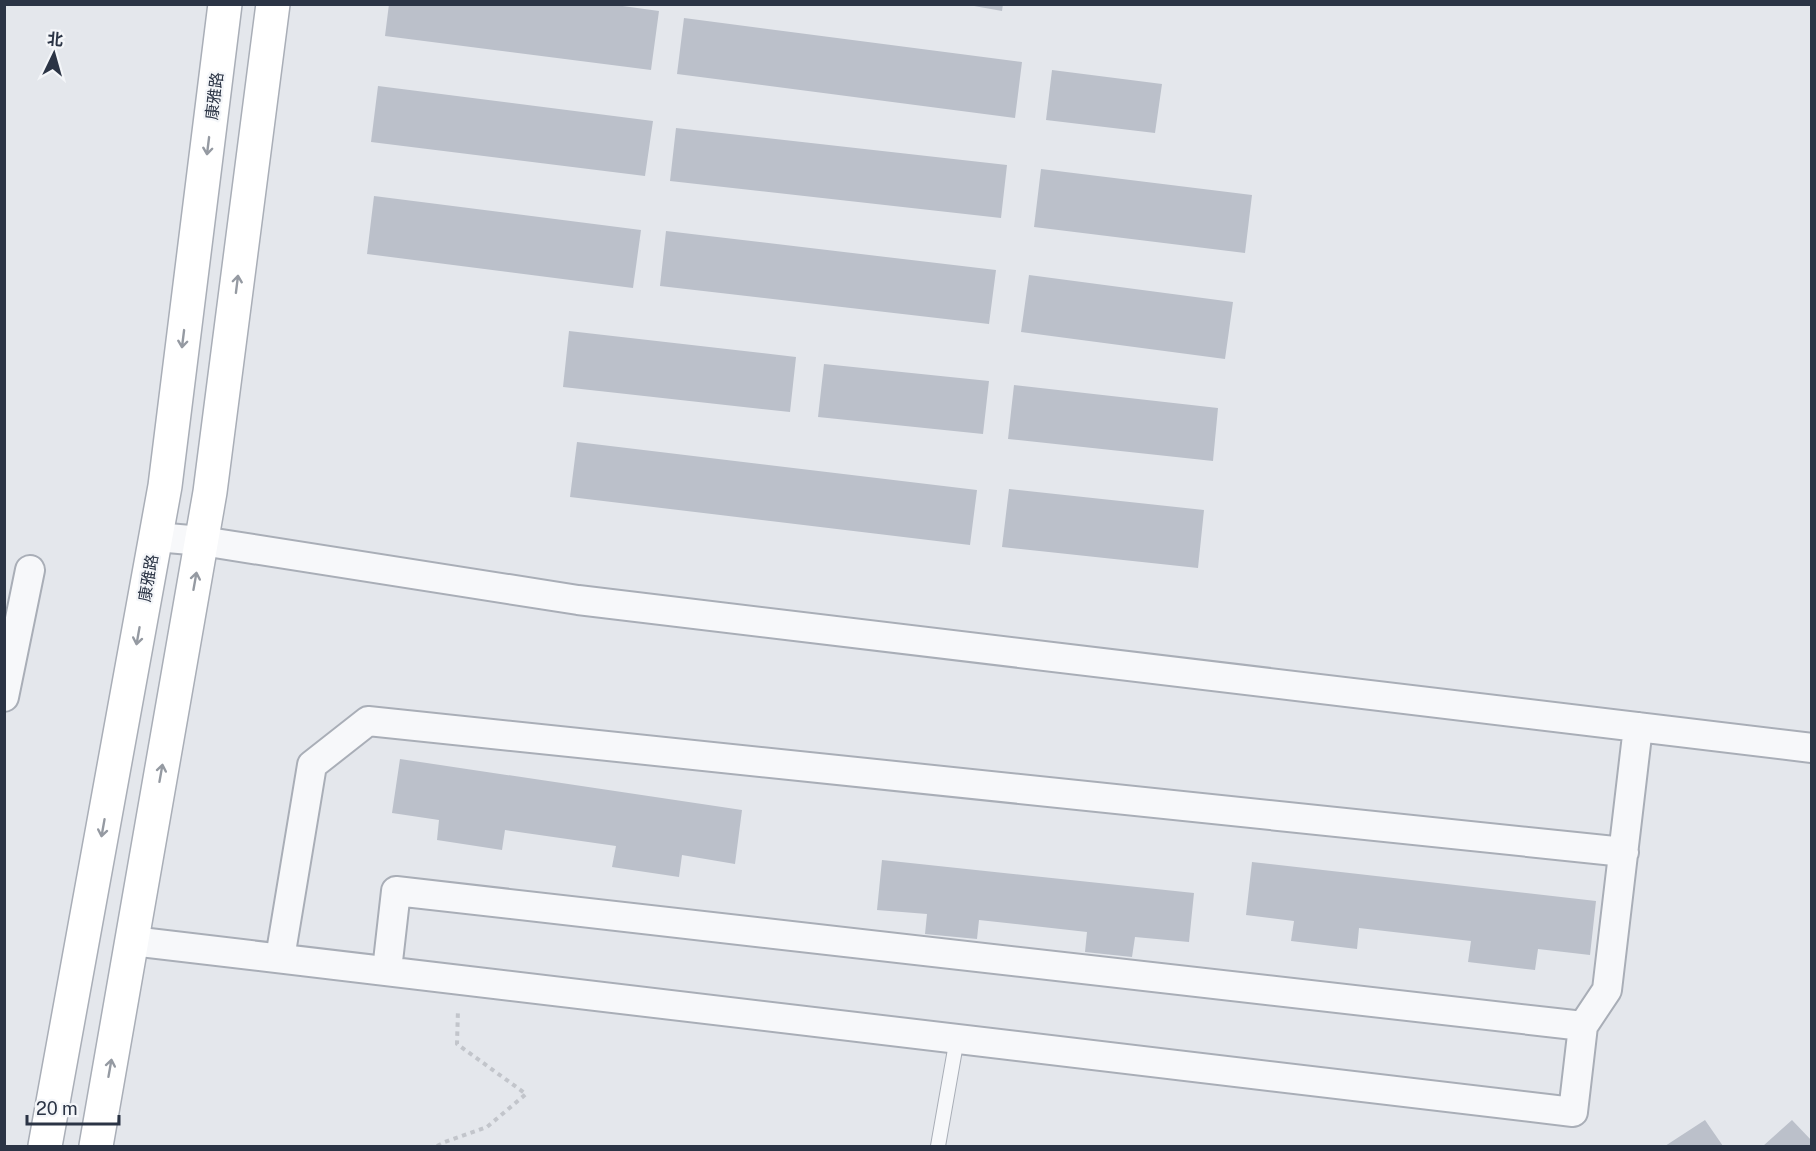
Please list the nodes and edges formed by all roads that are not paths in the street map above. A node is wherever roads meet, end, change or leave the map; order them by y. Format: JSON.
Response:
{"nodes":[{"id":1,"x":225,"y":4,"type":"edge"},
{"id":2,"x":273,"y":4,"type":"edge"},
{"id":3,"x":156,"y":537,"type":"junction"},
{"id":4,"x":202,"y":541,"type":"junction"},
{"id":5,"x":30,"y":570,"type":"dead end"},
{"id":6,"x":4,"y":698,"type":"edge"},
{"id":7,"x":1638,"y":727,"type":"junction"},
{"id":8,"x":1812,"y":748,"type":"edge"},
{"id":9,"x":1624,"y":852,"type":"junction"},
{"id":10,"x":132,"y":941,"type":"junction"},
{"id":11,"x":280,"y":958,"type":"junction"},
{"id":12,"x":387,"y":970,"type":"junction"},
{"id":13,"x":1583,"y":1026,"type":"junction"},
{"id":14,"x":957,"y":1038,"type":"junction"},
{"id":15,"x":45,"y":1146,"type":"edge"},
{"id":16,"x":96,"y":1146,"type":"edge"},
{"id":17,"x":938,"y":1146,"type":"edge"}],
"edges":[{"from":1,"to":3,"type":"main road","name":"康雅路","one_way":true},
{"from":4,"to":2,"type":"main road","one_way":true},
{"from":3,"to":4,"type":"street"},
{"from":3,"to":15,"type":"main road","name":"康雅路","one_way":true},
{"from":4,"to":7,"type":"street"},
{"from":10,"to":4,"type":"main road","one_way":true},
{"from":5,"to":6,"type":"street"},
{"from":7,"to":8,"type":"street"},
{"from":7,"to":9,"type":"street"},
{"from":9,"to":11,"type":"street"},
{"from":9,"to":13,"type":"street"},
{"from":10,"to":11,"type":"street"},
{"from":16,"to":10,"type":"main road","one_way":true},
{"from":11,"to":12,"type":"street"},
{"from":12,"to":13,"type":"street"},
{"from":12,"to":14,"type":"street"},
{"from":13,"to":14,"type":"street"},
{"from":14,"to":17,"type":"lane"}]}
